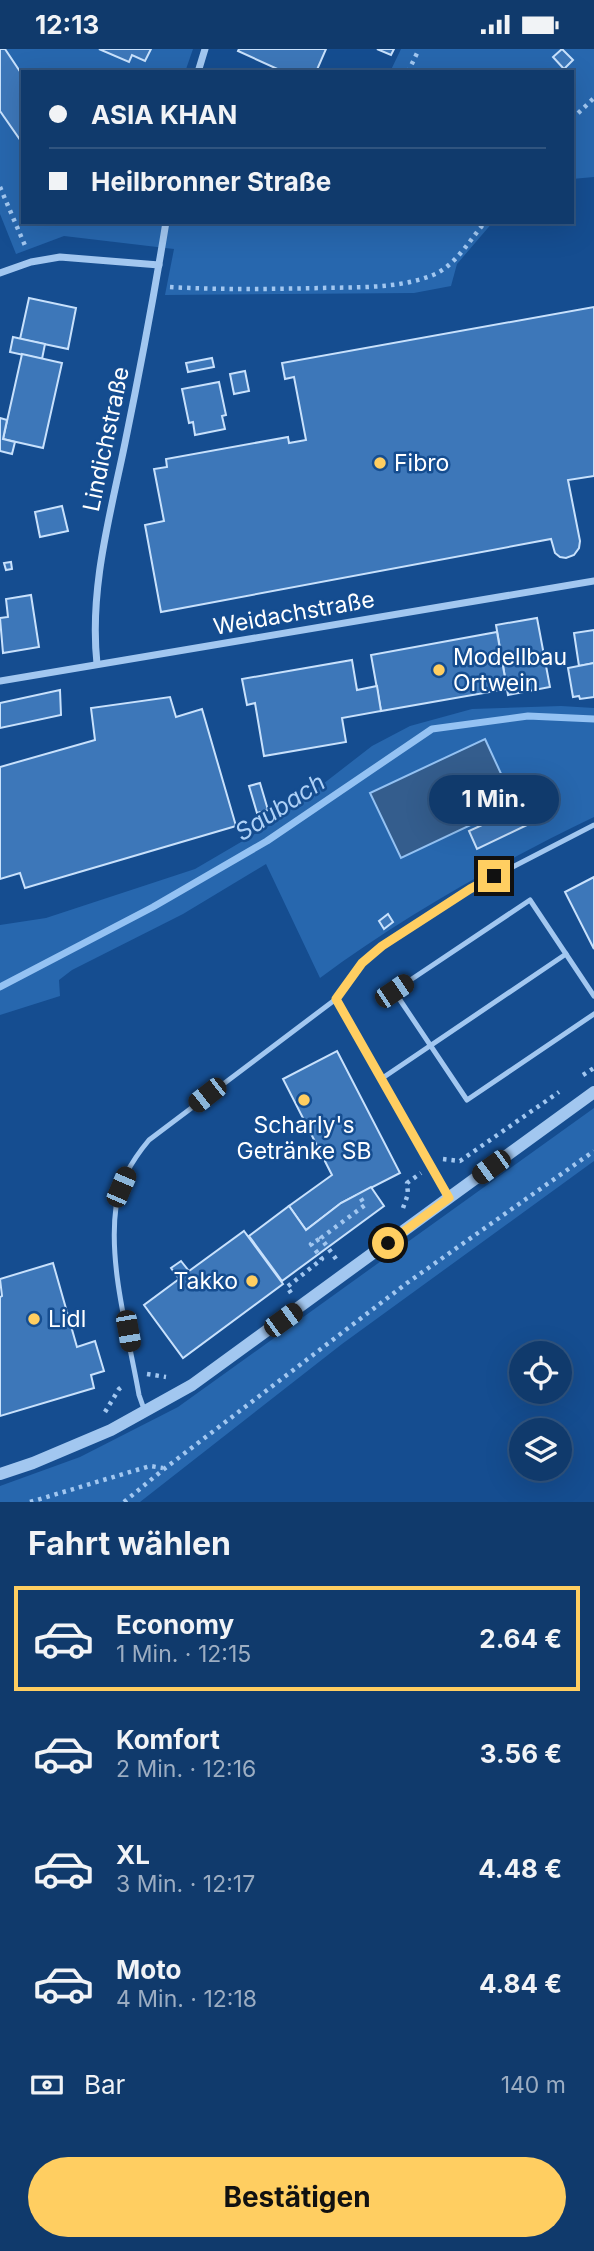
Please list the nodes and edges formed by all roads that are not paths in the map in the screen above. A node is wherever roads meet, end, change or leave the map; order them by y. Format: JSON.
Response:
{"nodes":[{"id":1,"x":205,"y":49,"type":"edge"},
{"id":2,"x":199,"y":70,"type":"edge"},
{"id":3,"x":166,"y":224,"type":"edge"},
{"id":4,"x":159,"y":265,"type":"junction"},
{"id":5,"x":0,"y":273,"type":"edge"},
{"id":6,"x":594,"y":581,"type":"edge"},
{"id":7,"x":97,"y":664,"type":"junction"},
{"id":8,"x":0,"y":681,"type":"edge"},
{"id":9,"x":594,"y":825,"type":"edge"},
{"id":10,"x":566,"y":954,"type":"junction"},
{"id":11,"x":594,"y":996,"type":"edge"},
{"id":12,"x":336,"y":999,"type":"junction"},
{"id":13,"x":594,"y":1014,"type":"edge"},
{"id":14,"x":430,"y":1046,"type":"junction"},
{"id":15,"x":381,"y":1079,"type":"junction"},
{"id":16,"x":594,"y":1092,"type":"edge"},
{"id":17,"x":449,"y":1198,"type":"junction"},
{"id":18,"x":145,"y":1412,"type":"junction"},
{"id":19,"x":0,"y":1474,"type":"edge"}],
"edges":[{"from":1,"to":2,"type":"street"},
{"from":3,"to":4,"type":"street","name":"Lindichstraße"},
{"from":4,"to":5,"type":"street"},
{"from":4,"to":7,"type":"street","name":"Lindichstraße"},
{"from":6,"to":7,"type":"street","name":"Weidachstraße"},
{"from":7,"to":8,"type":"street","name":"Weidachstraße"},
{"from":9,"to":12,"type":"lane"},
{"from":10,"to":11,"type":"lane"},
{"from":10,"to":14,"type":"lane"},
{"from":10,"to":14,"type":"lane"},
{"from":12,"to":15,"type":"lane"},
{"from":12,"to":18,"type":"lane"},
{"from":13,"to":14,"type":"lane"},
{"from":14,"to":15,"type":"lane"},
{"from":15,"to":17,"type":"lane"},
{"from":16,"to":17,"type":"street"},
{"from":17,"to":18,"type":"street"},
{"from":18,"to":19,"type":"street"}]}
